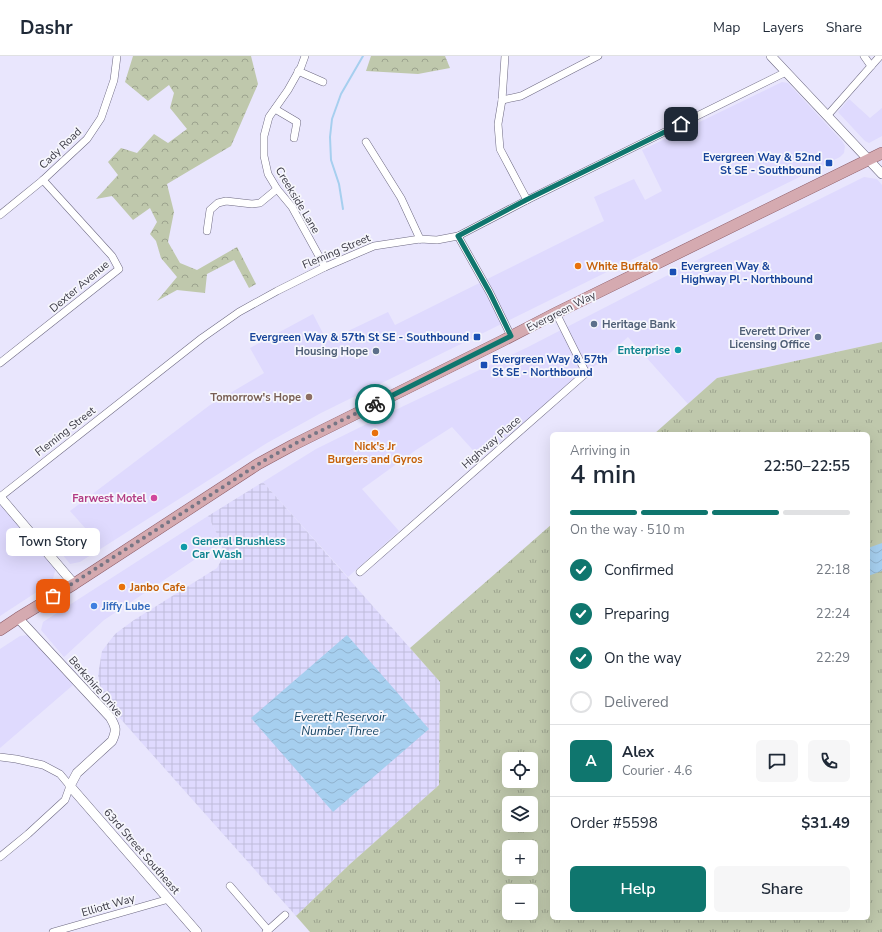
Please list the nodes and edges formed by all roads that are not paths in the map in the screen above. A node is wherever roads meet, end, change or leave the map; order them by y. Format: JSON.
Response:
{"nodes":[{"id":1,"x":117,"y":56,"type":"edge"},
{"id":2,"x":305,"y":56,"type":"edge"},
{"id":3,"x":505,"y":56,"type":"edge"},
{"id":4,"x":598,"y":56,"type":"edge"},
{"id":5,"x":771,"y":56,"type":"edge"},
{"id":6,"x":864,"y":56,"type":"edge"},
{"id":7,"x":880,"y":56,"type":"edge"},
{"id":8,"x":871,"y":66,"type":"junction"},
{"id":9,"x":298,"y":71,"type":"junction"},
{"id":10,"x":786,"y":72,"type":"junction"},
{"id":11,"x":323,"y":82,"type":"dead end"},
{"id":12,"x":502,"y":100,"type":"junction"},
{"id":13,"x":274,"y":109,"type":"junction"},
{"id":14,"x":827,"y":116,"type":"junction"},
{"id":15,"x":294,"y":138,"type":"dead end"},
{"id":16,"x":366,"y":142,"type":"dead end"},
{"id":17,"x":882,"y":153,"type":"edge"},
{"id":18,"x":868,"y":160,"type":"junction"},
{"id":19,"x":882,"y":174,"type":"edge"},
{"id":20,"x":43,"y":180,"type":"junction"},
{"id":21,"x":278,"y":189,"type":"junction"},
{"id":22,"x":526,"y":200,"type":"junction"},
{"id":23,"x":0,"y":215,"type":"edge"},
{"id":24,"x":207,"y":231,"type":"dead end"},
{"id":25,"x":458,"y":236,"type":"junction"},
{"id":26,"x":420,"y":239,"type":"junction"},
{"id":27,"x":325,"y":267,"type":"junction"},
{"id":28,"x":556,"y":313,"type":"junction"},
{"id":29,"x":511,"y":336,"type":"junction"},
{"id":30,"x":0,"y":364,"type":"edge"},
{"id":31,"x":0,"y":497,"type":"edge"},
{"id":32,"x":360,"y":572,"type":"dead end"},
{"id":33,"x":74,"y":584,"type":"junction"},
{"id":34,"x":18,"y":618,"type":"junction"},
{"id":35,"x":0,"y":630,"type":"edge"},
{"id":36,"x":0,"y":757,"type":"edge"},
{"id":37,"x":70,"y":786,"type":"junction"},
{"id":38,"x":0,"y":858,"type":"edge"},
{"id":39,"x":230,"y":886,"type":"dead end"},
{"id":40,"x":169,"y":900,"type":"junction"},
{"id":41,"x":285,"y":915,"type":"dead end"},
{"id":42,"x":267,"y":931,"type":"edge"},
{"id":43,"x":53,"y":932,"type":"edge"},
{"id":44,"x":197,"y":932,"type":"edge"}],
"edges":[{"from":1,"to":20,"type":"street","name":"Cady Road"},
{"from":2,"to":9,"type":"street","name":"Creekside Lane"},
{"from":3,"to":12,"type":"street"},
{"from":4,"to":12,"type":"street"},
{"from":5,"to":10,"type":"street"},
{"from":6,"to":8,"type":"street"},
{"from":7,"to":8,"type":"street"},
{"from":8,"to":14,"type":"street"},
{"from":9,"to":11,"type":"street"},
{"from":9,"to":13,"type":"street","name":"Creekside Lane"},
{"from":10,"to":14,"type":"street"},
{"from":10,"to":22,"type":"street","name":"Fleming Street"},
{"from":12,"to":22,"type":"street"},
{"from":13,"to":15,"type":"street"},
{"from":13,"to":21,"type":"street","name":"Creekside Lane"},
{"from":14,"to":18,"type":"street"},
{"from":16,"to":26,"type":"street"},
{"from":17,"to":18,"type":"main road","name":"Evergreen Way"},
{"from":18,"to":19,"type":"street"},
{"from":18,"to":28,"type":"main road","name":"Evergreen Way"},
{"from":20,"to":23,"type":"street","name":"Cady Road"},
{"from":20,"to":30,"type":"street","name":"Dexter Avenue"},
{"from":21,"to":24,"type":"street"},
{"from":21,"to":27,"type":"street","name":"Creekside Lane"},
{"from":22,"to":25,"type":"street","name":"Fleming Street"},
{"from":25,"to":26,"type":"street","name":"Fleming Street"},
{"from":25,"to":29,"type":"street"},
{"from":26,"to":27,"type":"street","name":"Fleming Street"},
{"from":27,"to":31,"type":"street","name":"Fleming Street"},
{"from":28,"to":29,"type":"main road","name":"Evergreen Way"},
{"from":28,"to":32,"type":"street","name":"Highway Place"},
{"from":29,"to":33,"type":"main road","name":"Evergreen Way"},
{"from":31,"to":33,"type":"street"},
{"from":33,"to":34,"type":"main road","name":"Evergreen Way"},
{"from":34,"to":35,"type":"main road","name":"Evergreen Way"},
{"from":34,"to":37,"type":"street","name":"Berkshire Drive"},
{"from":36,"to":37,"type":"street"},
{"from":37,"to":38,"type":"street","name":"Berkshire Drive"},
{"from":37,"to":40,"type":"street","name":"63rd Street Southeast"},
{"from":39,"to":42,"type":"street"},
{"from":40,"to":43,"type":"street","name":"Elliott Way"},
{"from":40,"to":44,"type":"street","name":"63rd Street Southeast"},
{"from":41,"to":42,"type":"street"}]}
